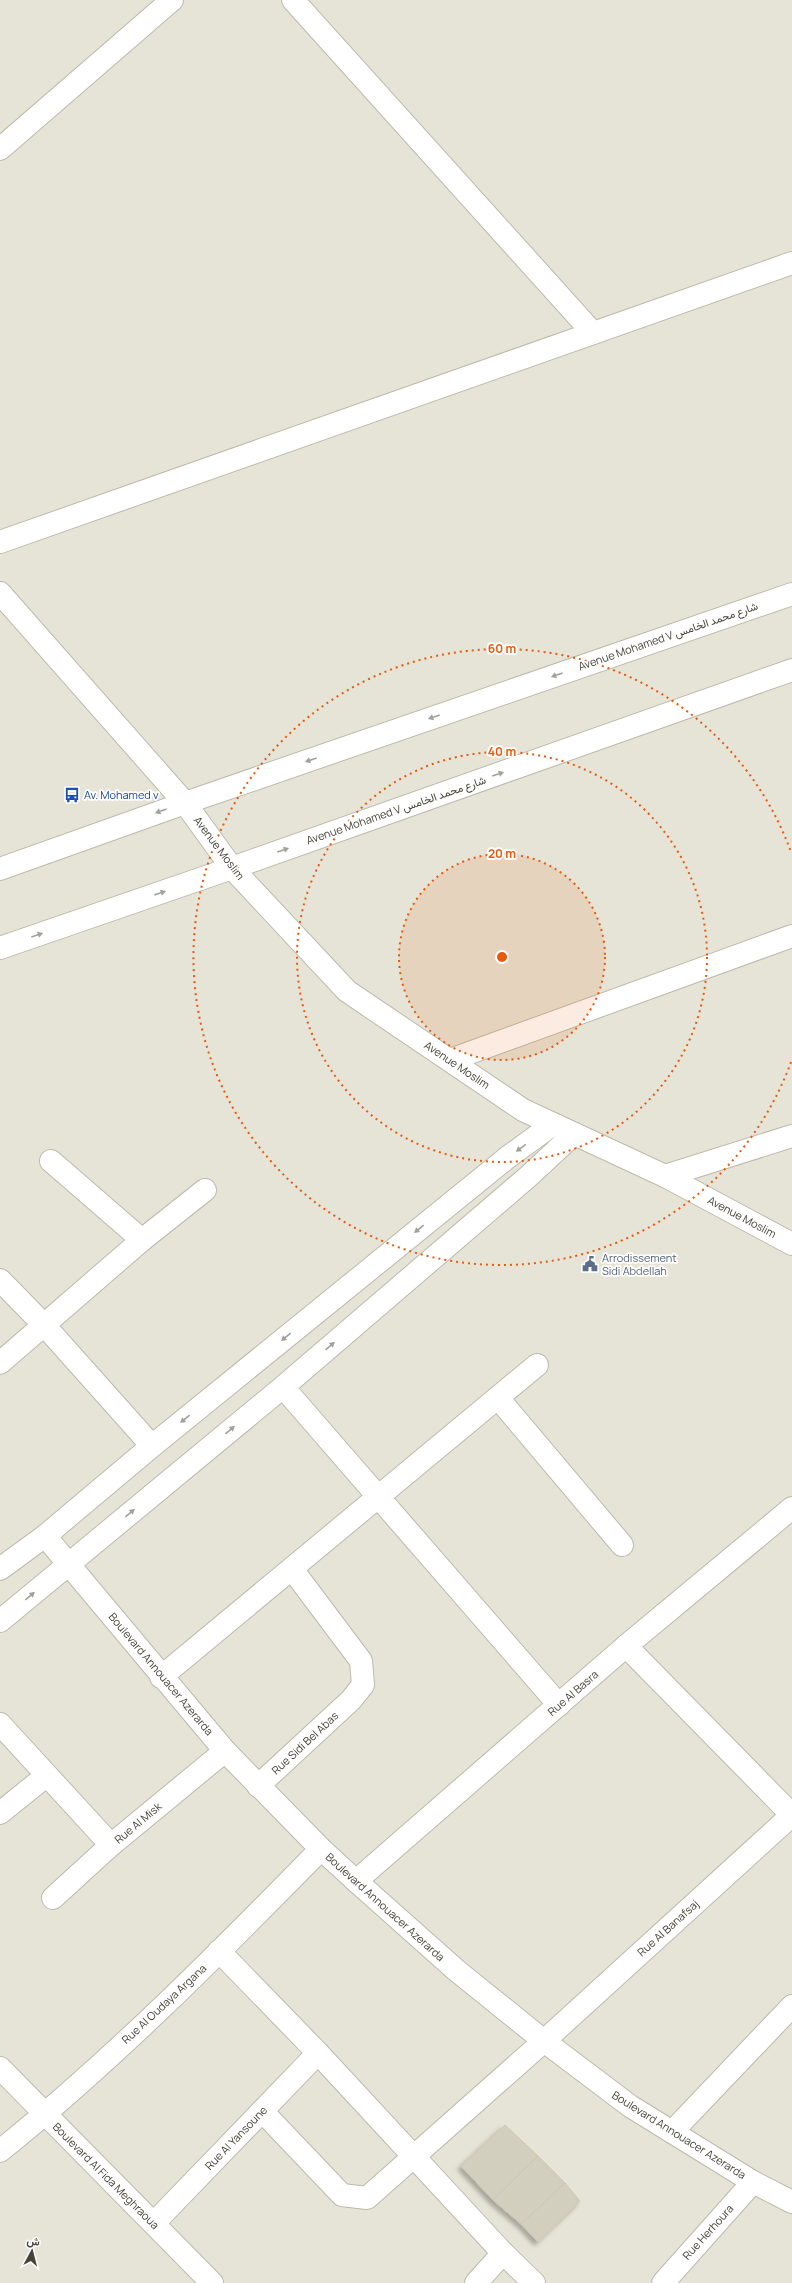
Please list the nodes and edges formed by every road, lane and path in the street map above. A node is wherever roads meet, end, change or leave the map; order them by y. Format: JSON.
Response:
{"nodes":[{"id":1,"x":172,"y":0,"type":"edge"},
{"id":2,"x":293,"y":0,"type":"edge"},
{"id":3,"x":0,"y":148,"type":"edge"},
{"id":4,"x":792,"y":263,"type":"edge"},
{"id":5,"x":593,"y":333,"type":"junction"},
{"id":6,"x":0,"y":542,"type":"edge"},
{"id":7,"x":0,"y":593,"type":"edge"},
{"id":8,"x":792,"y":594,"type":"edge"},
{"id":9,"x":792,"y":670,"type":"edge"},
{"id":10,"x":185,"y":803,"type":"junction"},
{"id":11,"x":232,"y":868,"type":"junction"},
{"id":12,"x":0,"y":869,"type":"edge"},
{"id":13,"x":792,"y":936,"type":"edge"},
{"id":14,"x":0,"y":948,"type":"edge"},
{"id":15,"x":450,"y":1060,"type":"junction"},
{"id":16,"x":552,"y":1125,"type":"junction"},
{"id":17,"x":574,"y":1134,"type":"junction"},
{"id":18,"x":792,"y":1136,"type":"edge"},
{"id":19,"x":51,"y":1161,"type":"dead end"},
{"id":20,"x":665,"y":1176,"type":"junction"},
{"id":21,"x":206,"y":1190,"type":"dead end"},
{"id":22,"x":142,"y":1240,"type":"junction"},
{"id":23,"x":792,"y":1244,"type":"edge"},
{"id":24,"x":0,"y":1280,"type":"edge"},
{"id":25,"x":45,"y":1326,"type":"junction"},
{"id":26,"x":0,"y":1363,"type":"edge"},
{"id":27,"x":537,"y":1365,"type":"dead end"},
{"id":28,"x":283,"y":1386,"type":"junction"},
{"id":29,"x":498,"y":1398,"type":"junction"},
{"id":30,"x":152,"y":1446,"type":"junction"},
{"id":31,"x":378,"y":1498,"type":"junction"},
{"id":32,"x":792,"y":1508,"type":"edge"},
{"id":33,"x":45,"y":1536,"type":"junction"},
{"id":34,"x":622,"y":1545,"type":"dead end"},
{"id":35,"x":69,"y":1564,"type":"junction"},
{"id":36,"x":1,"y":1566,"type":"edge"},
{"id":37,"x":292,"y":1569,"type":"junction"},
{"id":38,"x":0,"y":1621,"type":"edge"},
{"id":39,"x":626,"y":1646,"type":"junction"},
{"id":40,"x":162,"y":1677,"type":"junction"},
{"id":41,"x":559,"y":1705,"type":"junction"},
{"id":42,"x":0,"y":1724,"type":"edge"},
{"id":43,"x":225,"y":1751,"type":"junction"},
{"id":44,"x":46,"y":1776,"type":"junction"},
{"id":45,"x":258,"y":1786,"type":"junction"},
{"id":46,"x":0,"y":1813,"type":"edge"},
{"id":47,"x":792,"y":1815,"type":"edge"},
{"id":48,"x":111,"y":1845,"type":"junction"},
{"id":49,"x":321,"y":1849,"type":"junction"},
{"id":50,"x":356,"y":1881,"type":"junction"},
{"id":51,"x":53,"y":1898,"type":"dead end"},
{"id":52,"x":219,"y":1951,"type":"junction"},
{"id":53,"x":792,"y":2006,"type":"edge"},
{"id":54,"x":544,"y":2041,"type":"junction"},
{"id":55,"x":318,"y":2052,"type":"junction"},
{"id":56,"x":0,"y":2068,"type":"edge"},
{"id":57,"x":262,"y":2111,"type":"junction"},
{"id":58,"x":45,"y":2114,"type":"junction"},
{"id":59,"x":672,"y":2132,"type":"junction"},
{"id":60,"x":0,"y":2151,"type":"edge"},
{"id":61,"x":414,"y":2157,"type":"junction"},
{"id":62,"x":753,"y":2182,"type":"junction"},
{"id":63,"x":792,"y":2202,"type":"edge"},
{"id":64,"x":154,"y":2224,"type":"junction"},
{"id":65,"x":503,"y":2253,"type":"junction"},
{"id":66,"x":212,"y":2283,"type":"edge"},
{"id":67,"x":476,"y":2283,"type":"edge"},
{"id":68,"x":534,"y":2283,"type":"edge"},
{"id":69,"x":664,"y":2283,"type":"edge"}],
"edges":[{"from":1,"to":3,"type":"street"},
{"from":2,"to":5,"type":"street"},
{"from":4,"to":5,"type":"street"},
{"from":5,"to":6,"type":"street"},
{"from":7,"to":10,"type":"street","name":"Avenue Moslim"},
{"from":8,"to":10,"type":"street","name":"Avenue Mohamed V شارع محمد الخامس","one_way":true},
{"from":11,"to":9,"type":"street","name":"Avenue Mohamed V شارع محمد الخامس","one_way":true},
{"from":10,"to":11,"type":"street","name":"Avenue Moslim"},
{"from":10,"to":12,"type":"street","name":"Avenue Mohamed V شارع محمد الخامس","one_way":true},
{"from":14,"to":11,"type":"street","name":"Avenue Mohamed V شارع محمد الخامس","one_way":true},
{"from":11,"to":15,"type":"street","name":"Avenue Moslim"},
{"from":13,"to":15,"type":"street"},
{"from":15,"to":16,"type":"street","name":"Avenue Moslim"},
{"from":16,"to":17,"type":"street","name":"Avenue Moslim"},
{"from":16,"to":30,"type":"street","one_way":true},
{"from":17,"to":20,"type":"street","name":"Avenue Moslim"},
{"from":28,"to":17,"type":"street","one_way":true},
{"from":18,"to":20,"type":"street"},
{"from":19,"to":22,"type":"street"},
{"from":20,"to":23,"type":"street","name":"Avenue Moslim"},
{"from":21,"to":22,"type":"street"},
{"from":22,"to":25,"type":"street"},
{"from":24,"to":25,"type":"street"},
{"from":25,"to":26,"type":"street"},
{"from":25,"to":30,"type":"street"},
{"from":27,"to":29,"type":"street"},
{"from":28,"to":31,"type":"street"},
{"from":35,"to":28,"type":"street","one_way":true},
{"from":29,"to":31,"type":"street"},
{"from":29,"to":34,"type":"street"},
{"from":30,"to":33,"type":"street"},
{"from":31,"to":37,"type":"street"},
{"from":31,"to":41,"type":"street"},
{"from":32,"to":39,"type":"street","name":"Rue Al Basra"},
{"from":33,"to":35,"type":"street","name":"Boulevard Annouacer Azerarda"},
{"from":33,"to":36,"type":"street"},
{"from":38,"to":35,"type":"street","one_way":true},
{"from":35,"to":40,"type":"street","name":"Boulevard Annouacer Azerarda"},
{"from":37,"to":40,"type":"street"},
{"from":37,"to":45,"type":"street","name":"Rue Sidi Bel Abas"},
{"from":39,"to":41,"type":"street","name":"Rue Al Basra"},
{"from":39,"to":47,"type":"street"},
{"from":40,"to":43,"type":"street","name":"Boulevard Annouacer Azerarda"},
{"from":41,"to":50,"type":"street","name":"Rue Al Basra"},
{"from":42,"to":44,"type":"street"},
{"from":43,"to":45,"type":"street","name":"Boulevard Annouacer Azerarda"},
{"from":43,"to":48,"type":"street","name":"Rue Al Misk"},
{"from":44,"to":46,"type":"street"},
{"from":44,"to":48,"type":"street"},
{"from":45,"to":49,"type":"street","name":"Boulevard Annouacer Azerarda"},
{"from":47,"to":54,"type":"street","name":"Rue Al Banafsaj"},
{"from":48,"to":51,"type":"street","name":"Rue Al Misk"},
{"from":49,"to":50,"type":"street","name":"Boulevard Annouacer Azerarda"},
{"from":49,"to":52,"type":"street","name":"Rue Al Oudaya Argana"},
{"from":50,"to":54,"type":"street","name":"Boulevard Annouacer Azerarda"},
{"from":52,"to":55,"type":"street"},
{"from":52,"to":58,"type":"street","name":"Rue Al Oudaya Argana"},
{"from":53,"to":59,"type":"street"},
{"from":54,"to":59,"type":"street","name":"Boulevard Annouacer Azerarda"},
{"from":54,"to":61,"type":"street"},
{"from":55,"to":57,"type":"street","name":"Rue Al Yansoune"},
{"from":55,"to":61,"type":"street"},
{"from":56,"to":58,"type":"street","name":"Boulevard Al Fida Meghraoua"},
{"from":57,"to":61,"type":"street"},
{"from":57,"to":64,"type":"street","name":"Rue Al Yansoune"},
{"from":58,"to":60,"type":"street","name":"Rue Al Oudaya Argana"},
{"from":58,"to":64,"type":"street","name":"Boulevard Al Fida Meghraoua"},
{"from":59,"to":62,"type":"street","name":"Boulevard Annouacer Azerarda"},
{"from":61,"to":65,"type":"street"},
{"from":62,"to":63,"type":"street","name":"Boulevard Annouacer Azerarda"},
{"from":62,"to":69,"type":"street","name":"Rue Herhoura"},
{"from":64,"to":66,"type":"street","name":"Boulevard Al Fida Meghraoua"},
{"from":65,"to":67,"type":"street"},
{"from":65,"to":68,"type":"street"}]}
